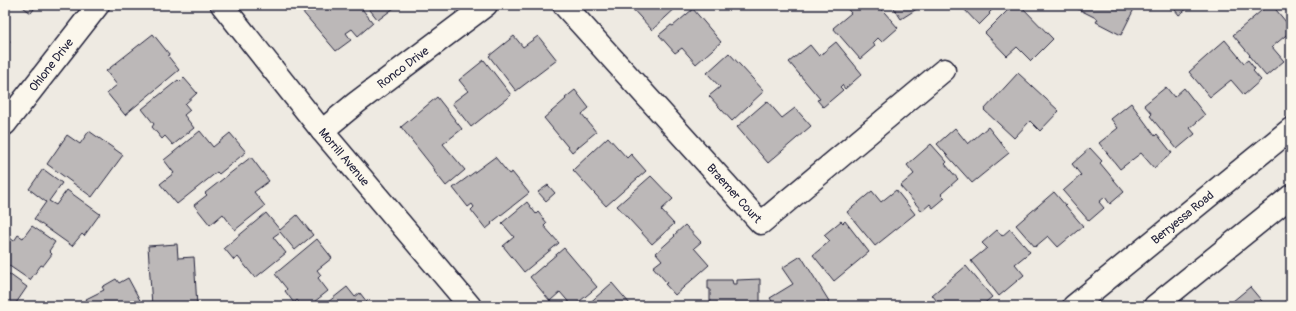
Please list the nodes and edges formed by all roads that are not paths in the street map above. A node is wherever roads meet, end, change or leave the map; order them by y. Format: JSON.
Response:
{"nodes":[{"id":1,"x":98,"y":5,"type":"edge"},
{"id":2,"x":222,"y":5,"type":"edge"},
{"id":3,"x":486,"y":5,"type":"edge"},
{"id":4,"x":564,"y":5,"type":"edge"},
{"id":5,"x":944,"y":70,"type":"dead end"},
{"id":6,"x":5,"y":124,"type":"edge"},
{"id":7,"x":1291,"y":129,"type":"edge"},
{"id":8,"x":322,"y":131,"type":"junction"},
{"id":9,"x":1291,"y":196,"type":"edge"},
{"id":10,"x":470,"y":306,"type":"edge"},
{"id":11,"x":1074,"y":306,"type":"edge"},
{"id":12,"x":1154,"y":306,"type":"edge"}],
"edges":[{"from":1,"to":6,"type":"street","name":"Ohlone Drive"},
{"from":2,"to":8,"type":"street","name":"Morrill Avenue"},
{"from":3,"to":8,"type":"street","name":"Ronco Drive"},
{"from":4,"to":5,"type":"street","name":"Braemer Court"},
{"from":7,"to":11,"type":"street","name":"Berryessa Road"},
{"from":8,"to":10,"type":"street","name":"Morrill Avenue"},
{"from":9,"to":12,"type":"street"}]}
